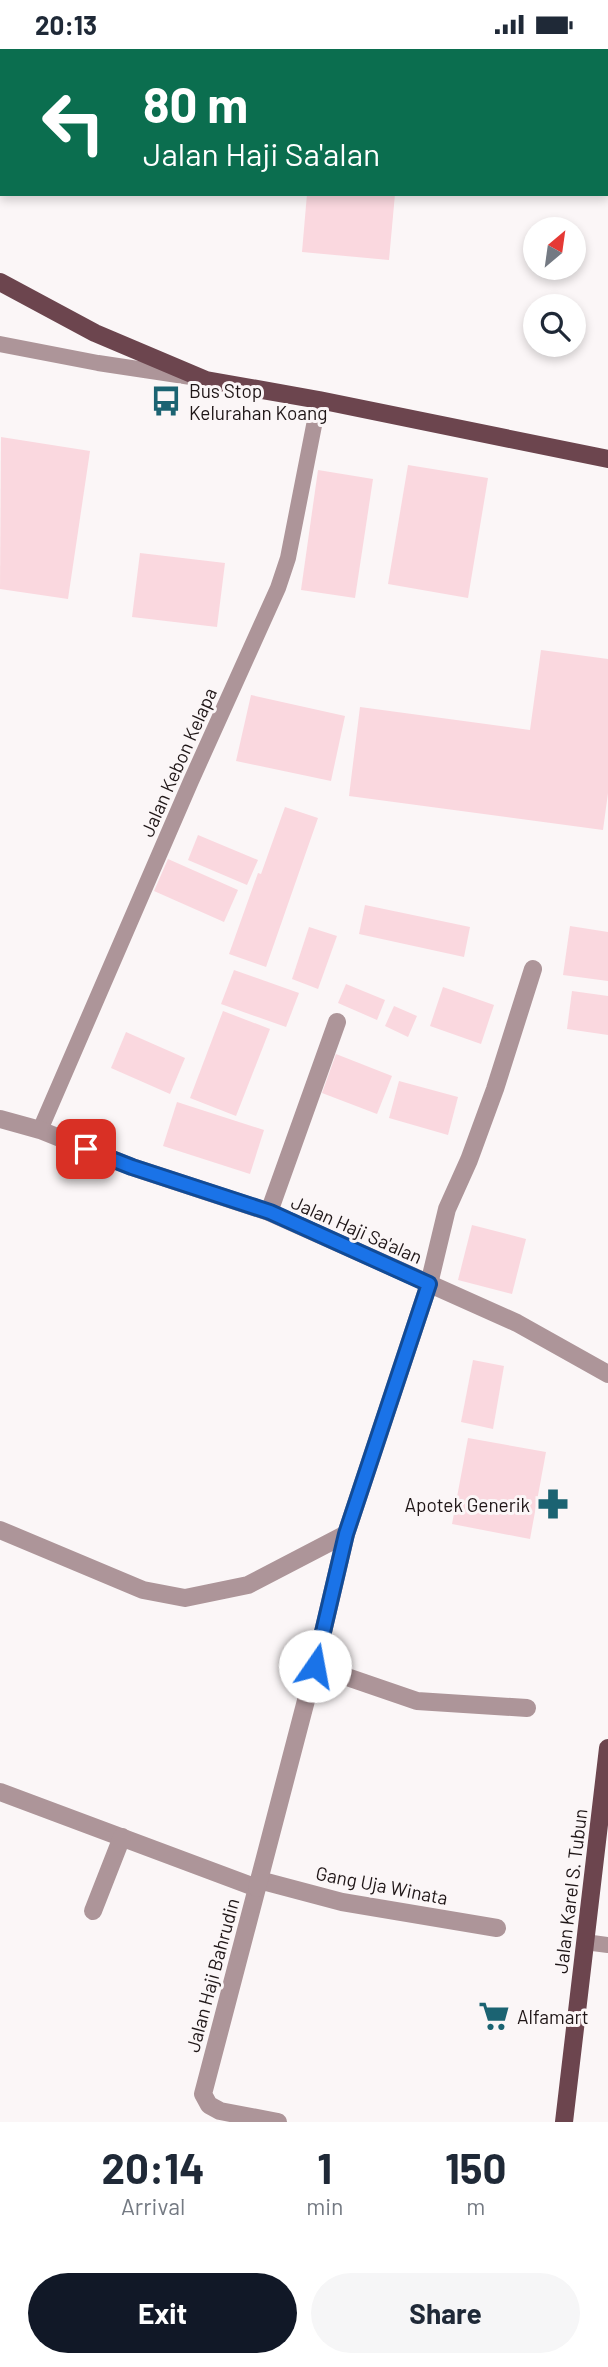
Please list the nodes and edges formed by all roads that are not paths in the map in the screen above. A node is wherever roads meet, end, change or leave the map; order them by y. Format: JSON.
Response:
{"nodes":[{"id":1,"x":0,"y":282,"type":"edge"},
{"id":2,"x":0,"y":344,"type":"edge"},
{"id":3,"x":206,"y":380,"type":"junction"},
{"id":4,"x":319,"y":400,"type":"junction"},
{"id":5,"x":608,"y":459,"type":"edge"},
{"id":6,"x":533,"y":969,"type":"dead end"},
{"id":7,"x":337,"y":1022,"type":"dead end"},
{"id":8,"x":0,"y":1119,"type":"edge"},
{"id":9,"x":40,"y":1130,"type":"junction"},
{"id":10,"x":270,"y":1212,"type":"junction"},
{"id":11,"x":429,"y":1284,"type":"junction"},
{"id":12,"x":608,"y":1374,"type":"edge"},
{"id":13,"x":0,"y":1530,"type":"edge"},
{"id":14,"x":346,"y":1534,"type":"junction"},
{"id":15,"x":315,"y":1666,"type":"junction"},
{"id":16,"x":527,"y":1708,"type":"dead end"},
{"id":17,"x":608,"y":1754,"type":"edge"},
{"id":18,"x":0,"y":1792,"type":"edge"},
{"id":19,"x":122,"y":1837,"type":"junction"},
{"id":20,"x":258,"y":1884,"type":"junction"},
{"id":21,"x":93,"y":1911,"type":"dead end"},
{"id":22,"x":497,"y":1929,"type":"dead end"},
{"id":23,"x":585,"y":1942,"type":"junction"},
{"id":24,"x":608,"y":1945,"type":"edge"},
{"id":25,"x":278,"y":2122,"type":"edge"},
{"id":26,"x":564,"y":2122,"type":"edge"}],
"edges":[{"from":1,"to":3,"type":"main road"},
{"from":2,"to":3,"type":"lane"},
{"from":3,"to":4,"type":"main road"},
{"from":4,"to":5,"type":"main road"},
{"from":4,"to":9,"type":"lane","name":"Jalan Kebon Kelapa"},
{"from":6,"to":11,"type":"street"},
{"from":7,"to":10,"type":"street"},
{"from":8,"to":9,"type":"street","name":"Jalan Haji Sa'alan"},
{"from":9,"to":10,"type":"street","name":"Jalan Haji Sa'alan"},
{"from":10,"to":11,"type":"street","name":"Jalan Haji Sa'alan"},
{"from":11,"to":12,"type":"street","name":"Jalan Haji Sa'alan"},
{"from":11,"to":14,"type":"street"},
{"from":13,"to":14,"type":"street"},
{"from":14,"to":15,"type":"street"},
{"from":15,"to":16,"type":"street"},
{"from":15,"to":20,"type":"street"},
{"from":17,"to":23,"type":"main road","name":"Jalan Karel S. Tubun"},
{"from":18,"to":19,"type":"street","name":"Jalan Haji Bahrudin"},
{"from":19,"to":20,"type":"street","name":"Jalan Haji Bahrudin"},
{"from":19,"to":21,"type":"street"},
{"from":20,"to":22,"type":"street","name":"Gang Uja Winata"},
{"from":20,"to":25,"type":"street","name":"Jalan Haji Bahrudin"},
{"from":23,"to":24,"type":"lane"},
{"from":23,"to":26,"type":"main road","name":"Jalan Karel S. Tubun"}]}
